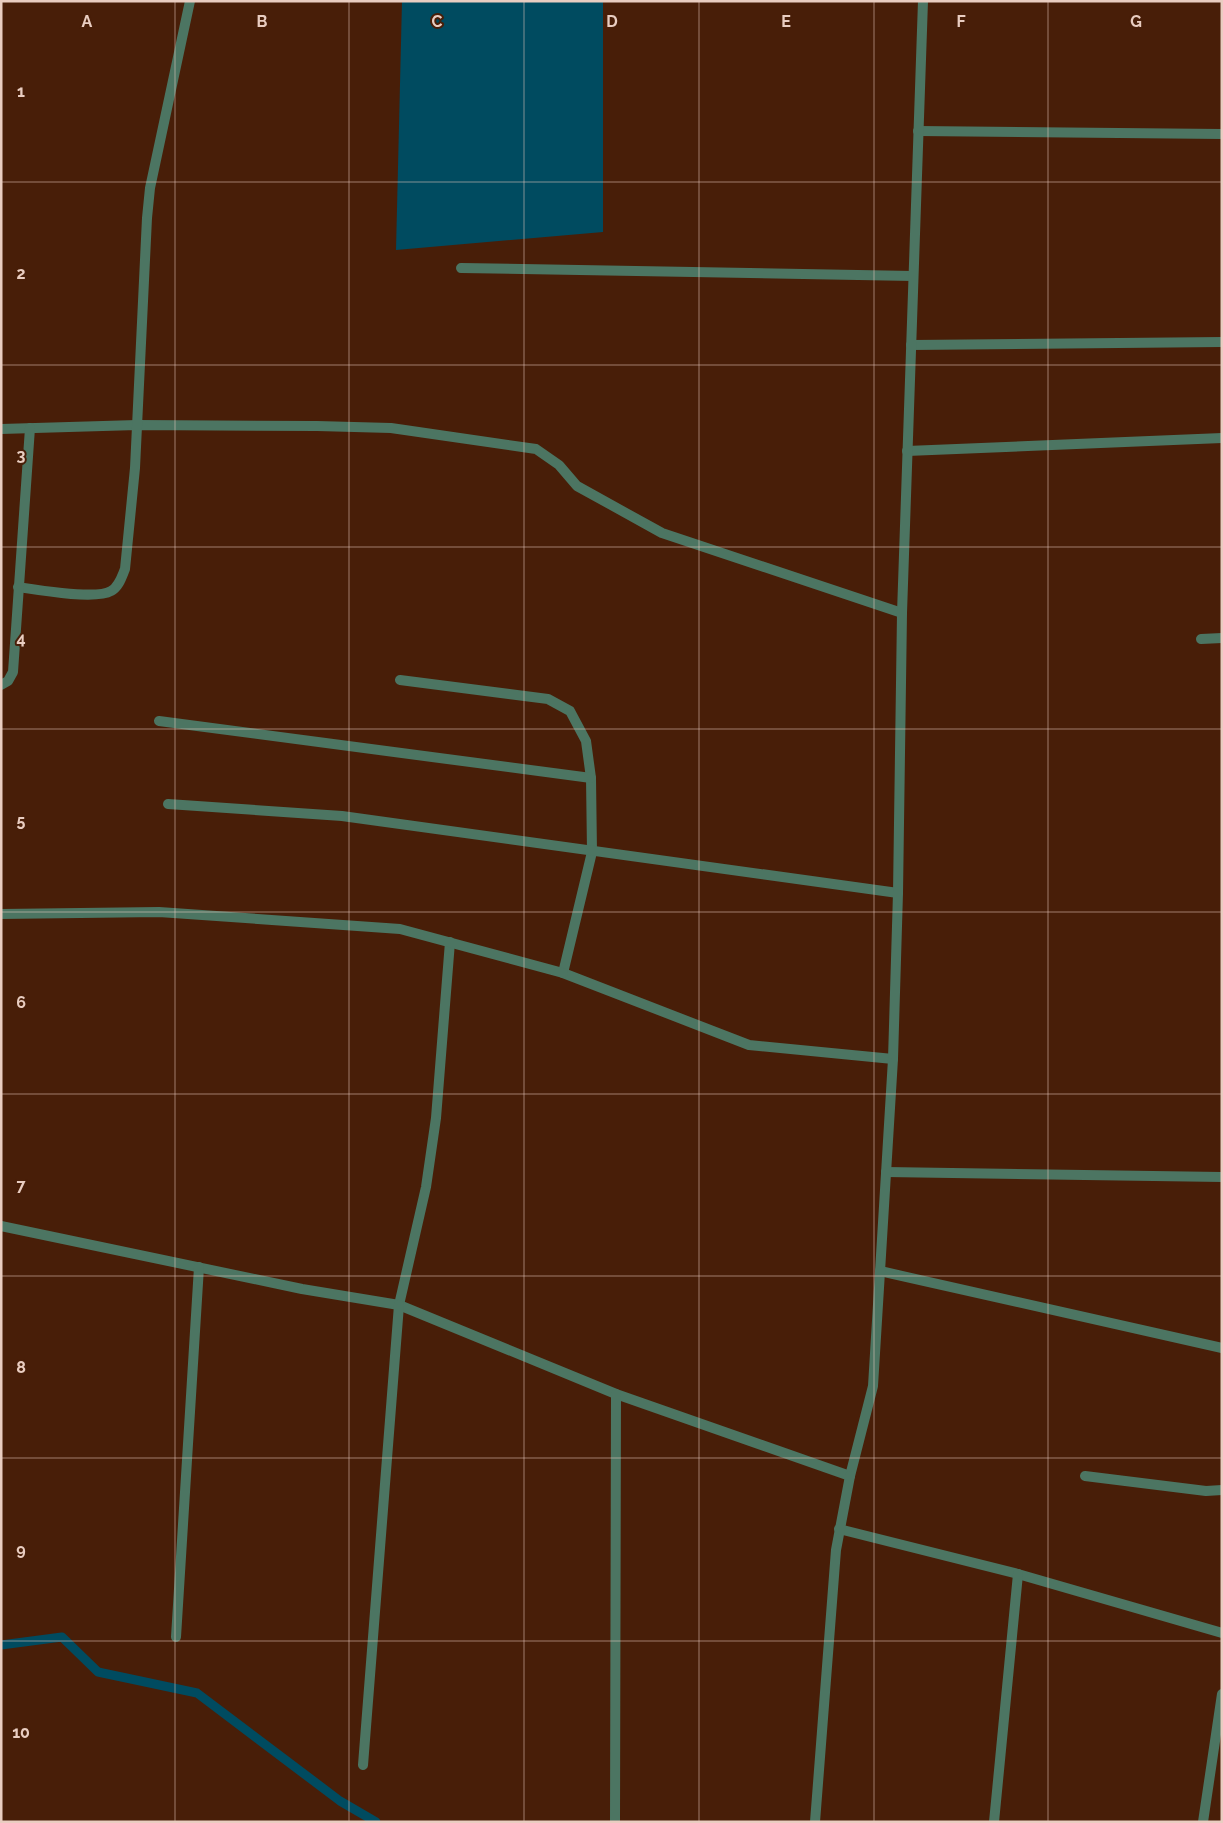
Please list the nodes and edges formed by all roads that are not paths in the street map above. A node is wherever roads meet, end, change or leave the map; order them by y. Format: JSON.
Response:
{"nodes":[{"id":1,"x":190,"y":1,"type":"edge"},
{"id":2,"x":923,"y":1,"type":"edge"},
{"id":3,"x":918,"y":131,"type":"junction"},
{"id":4,"x":1222,"y":134,"type":"edge"},
{"id":5,"x":461,"y":268,"type":"dead end"},
{"id":6,"x":913,"y":276,"type":"junction"},
{"id":7,"x":1222,"y":342,"type":"edge"},
{"id":8,"x":911,"y":345,"type":"junction"},
{"id":9,"x":137,"y":426,"type":"junction"},
{"id":10,"x":30,"y":428,"type":"junction"},
{"id":11,"x":1,"y":429,"type":"edge"},
{"id":12,"x":1222,"y":438,"type":"edge"},
{"id":13,"x":907,"y":451,"type":"junction"},
{"id":14,"x":18,"y":588,"type":"junction"},
{"id":15,"x":902,"y":613,"type":"junction"},
{"id":16,"x":1222,"y":638,"type":"edge"},
{"id":17,"x":1202,"y":639,"type":"dead end"},
{"id":18,"x":400,"y":680,"type":"dead end"},
{"id":19,"x":1,"y":685,"type":"edge"},
{"id":20,"x":159,"y":721,"type":"dead end"},
{"id":21,"x":592,"y":778,"type":"junction"},
{"id":22,"x":168,"y":804,"type":"dead end"},
{"id":23,"x":592,"y":852,"type":"junction"},
{"id":24,"x":898,"y":893,"type":"junction"},
{"id":25,"x":1,"y":914,"type":"edge"},
{"id":26,"x":450,"y":942,"type":"junction"},
{"id":27,"x":563,"y":973,"type":"junction"},
{"id":28,"x":893,"y":1059,"type":"junction"},
{"id":29,"x":886,"y":1172,"type":"junction"},
{"id":30,"x":1222,"y":1177,"type":"edge"},
{"id":31,"x":1,"y":1226,"type":"edge"},
{"id":32,"x":199,"y":1267,"type":"junction"},
{"id":33,"x":880,"y":1271,"type":"junction"},
{"id":34,"x":399,"y":1305,"type":"junction"},
{"id":35,"x":1222,"y":1348,"type":"edge"},
{"id":36,"x":616,"y":1394,"type":"junction"},
{"id":37,"x":850,"y":1476,"type":"junction"},
{"id":38,"x":1085,"y":1476,"type":"dead end"},
{"id":39,"x":1222,"y":1490,"type":"edge"},
{"id":40,"x":840,"y":1529,"type":"junction"},
{"id":41,"x":1018,"y":1574,"type":"junction"},
{"id":42,"x":1222,"y":1633,"type":"edge"},
{"id":43,"x":176,"y":1637,"type":"dead end"},
{"id":44,"x":1222,"y":1694,"type":"edge"},
{"id":45,"x":363,"y":1765,"type":"dead end"},
{"id":46,"x":615,"y":1822,"type":"edge"},
{"id":47,"x":815,"y":1822,"type":"edge"},
{"id":48,"x":994,"y":1822,"type":"edge"},
{"id":49,"x":1203,"y":1822,"type":"edge"}],
"edges":[{"from":1,"to":9,"type":"street"},
{"from":2,"to":3,"type":"street"},
{"from":3,"to":4,"type":"street"},
{"from":3,"to":6,"type":"street"},
{"from":5,"to":6,"type":"street"},
{"from":6,"to":8,"type":"street"},
{"from":7,"to":8,"type":"street"},
{"from":8,"to":13,"type":"street"},
{"from":9,"to":10,"type":"street"},
{"from":9,"to":14,"type":"street"},
{"from":9,"to":15,"type":"street"},
{"from":10,"to":11,"type":"street"},
{"from":10,"to":14,"type":"street"},
{"from":12,"to":13,"type":"street"},
{"from":13,"to":15,"type":"street"},
{"from":14,"to":19,"type":"street"},
{"from":15,"to":24,"type":"street"},
{"from":16,"to":17,"type":"street"},
{"from":18,"to":21,"type":"street"},
{"from":20,"to":21,"type":"street"},
{"from":21,"to":23,"type":"street"},
{"from":22,"to":23,"type":"street"},
{"from":23,"to":24,"type":"street"},
{"from":23,"to":27,"type":"street"},
{"from":24,"to":28,"type":"street"},
{"from":25,"to":26,"type":"street"},
{"from":26,"to":27,"type":"street"},
{"from":26,"to":34,"type":"street"},
{"from":27,"to":28,"type":"street"},
{"from":28,"to":29,"type":"street"},
{"from":29,"to":30,"type":"street"},
{"from":29,"to":33,"type":"street"},
{"from":31,"to":32,"type":"street"},
{"from":32,"to":34,"type":"street"},
{"from":32,"to":43,"type":"street"},
{"from":33,"to":35,"type":"street"},
{"from":33,"to":37,"type":"street"},
{"from":34,"to":36,"type":"street"},
{"from":34,"to":45,"type":"street"},
{"from":36,"to":37,"type":"street"},
{"from":36,"to":46,"type":"street"},
{"from":37,"to":40,"type":"street"},
{"from":38,"to":39,"type":"street"},
{"from":40,"to":41,"type":"street"},
{"from":40,"to":47,"type":"street"},
{"from":41,"to":42,"type":"street"},
{"from":41,"to":48,"type":"street"},
{"from":44,"to":49,"type":"street"}]}
